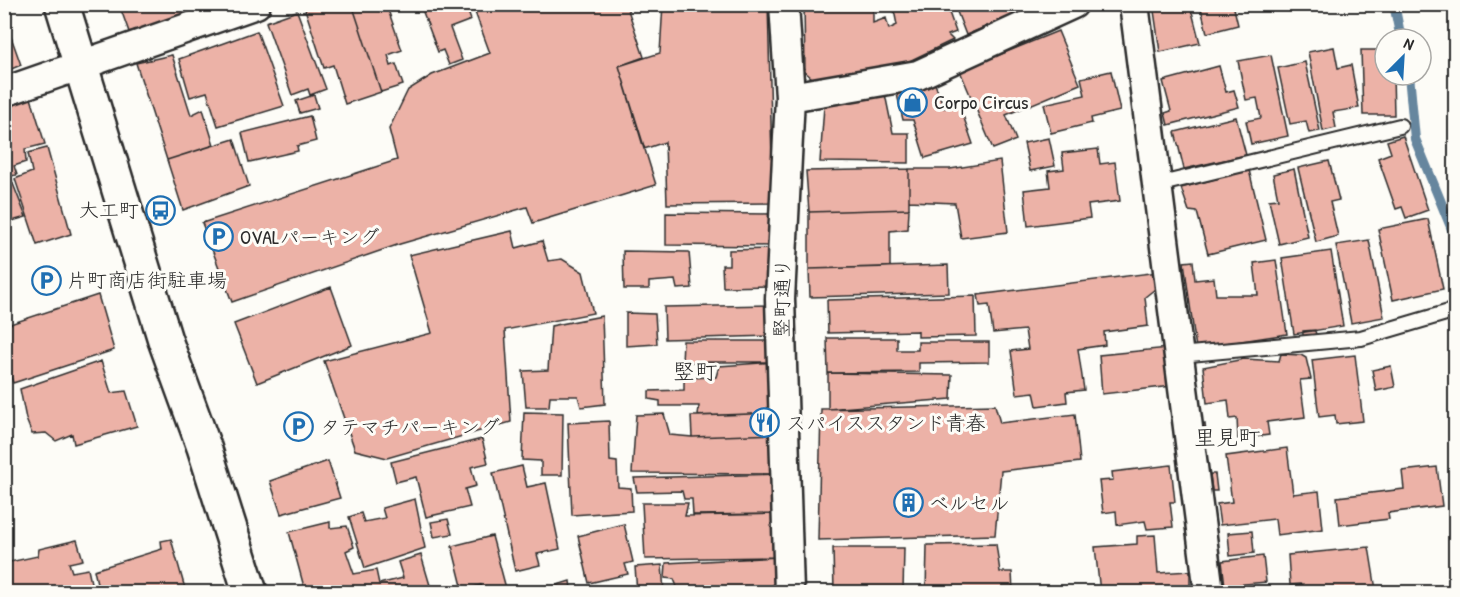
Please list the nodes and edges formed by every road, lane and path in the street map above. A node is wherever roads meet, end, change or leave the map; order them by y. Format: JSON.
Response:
{"nodes":[{"id":1,"x":62,"y":4,"type":"edge"},
{"id":2,"x":256,"y":4,"type":"edge"},
{"id":3,"x":784,"y":4,"type":"edge"},
{"id":4,"x":1073,"y":4,"type":"edge"},
{"id":5,"x":1134,"y":4,"type":"edge"},
{"id":6,"x":80,"y":65,"type":"junction"},
{"id":7,"x":4,"y":92,"type":"edge"},
{"id":8,"x":790,"y":97,"type":"junction"},
{"id":9,"x":1400,"y":126,"type":"dead end"},
{"id":10,"x":1157,"y":184,"type":"junction"},
{"id":11,"x":1455,"y":310,"type":"edge"},
{"id":12,"x":1179,"y":355,"type":"junction"},
{"id":13,"x":250,"y":592,"type":"edge"},
{"id":14,"x":789,"y":592,"type":"edge"},
{"id":15,"x":1209,"y":592,"type":"edge"}],
"edges":[{"from":1,"to":6,"type":"street"},
{"from":2,"to":6,"type":"street"},
{"from":3,"to":8,"type":"street","name":"竪町通り"},
{"from":4,"to":8,"type":"street"},
{"from":5,"to":10,"type":"street"},
{"from":6,"to":7,"type":"street"},
{"from":6,"to":13,"type":"street"},
{"from":8,"to":14,"type":"street","name":"竪町通り"},
{"from":9,"to":10,"type":"lane"},
{"from":10,"to":12,"type":"street"},
{"from":11,"to":12,"type":"lane"},
{"from":12,"to":15,"type":"street"}]}
